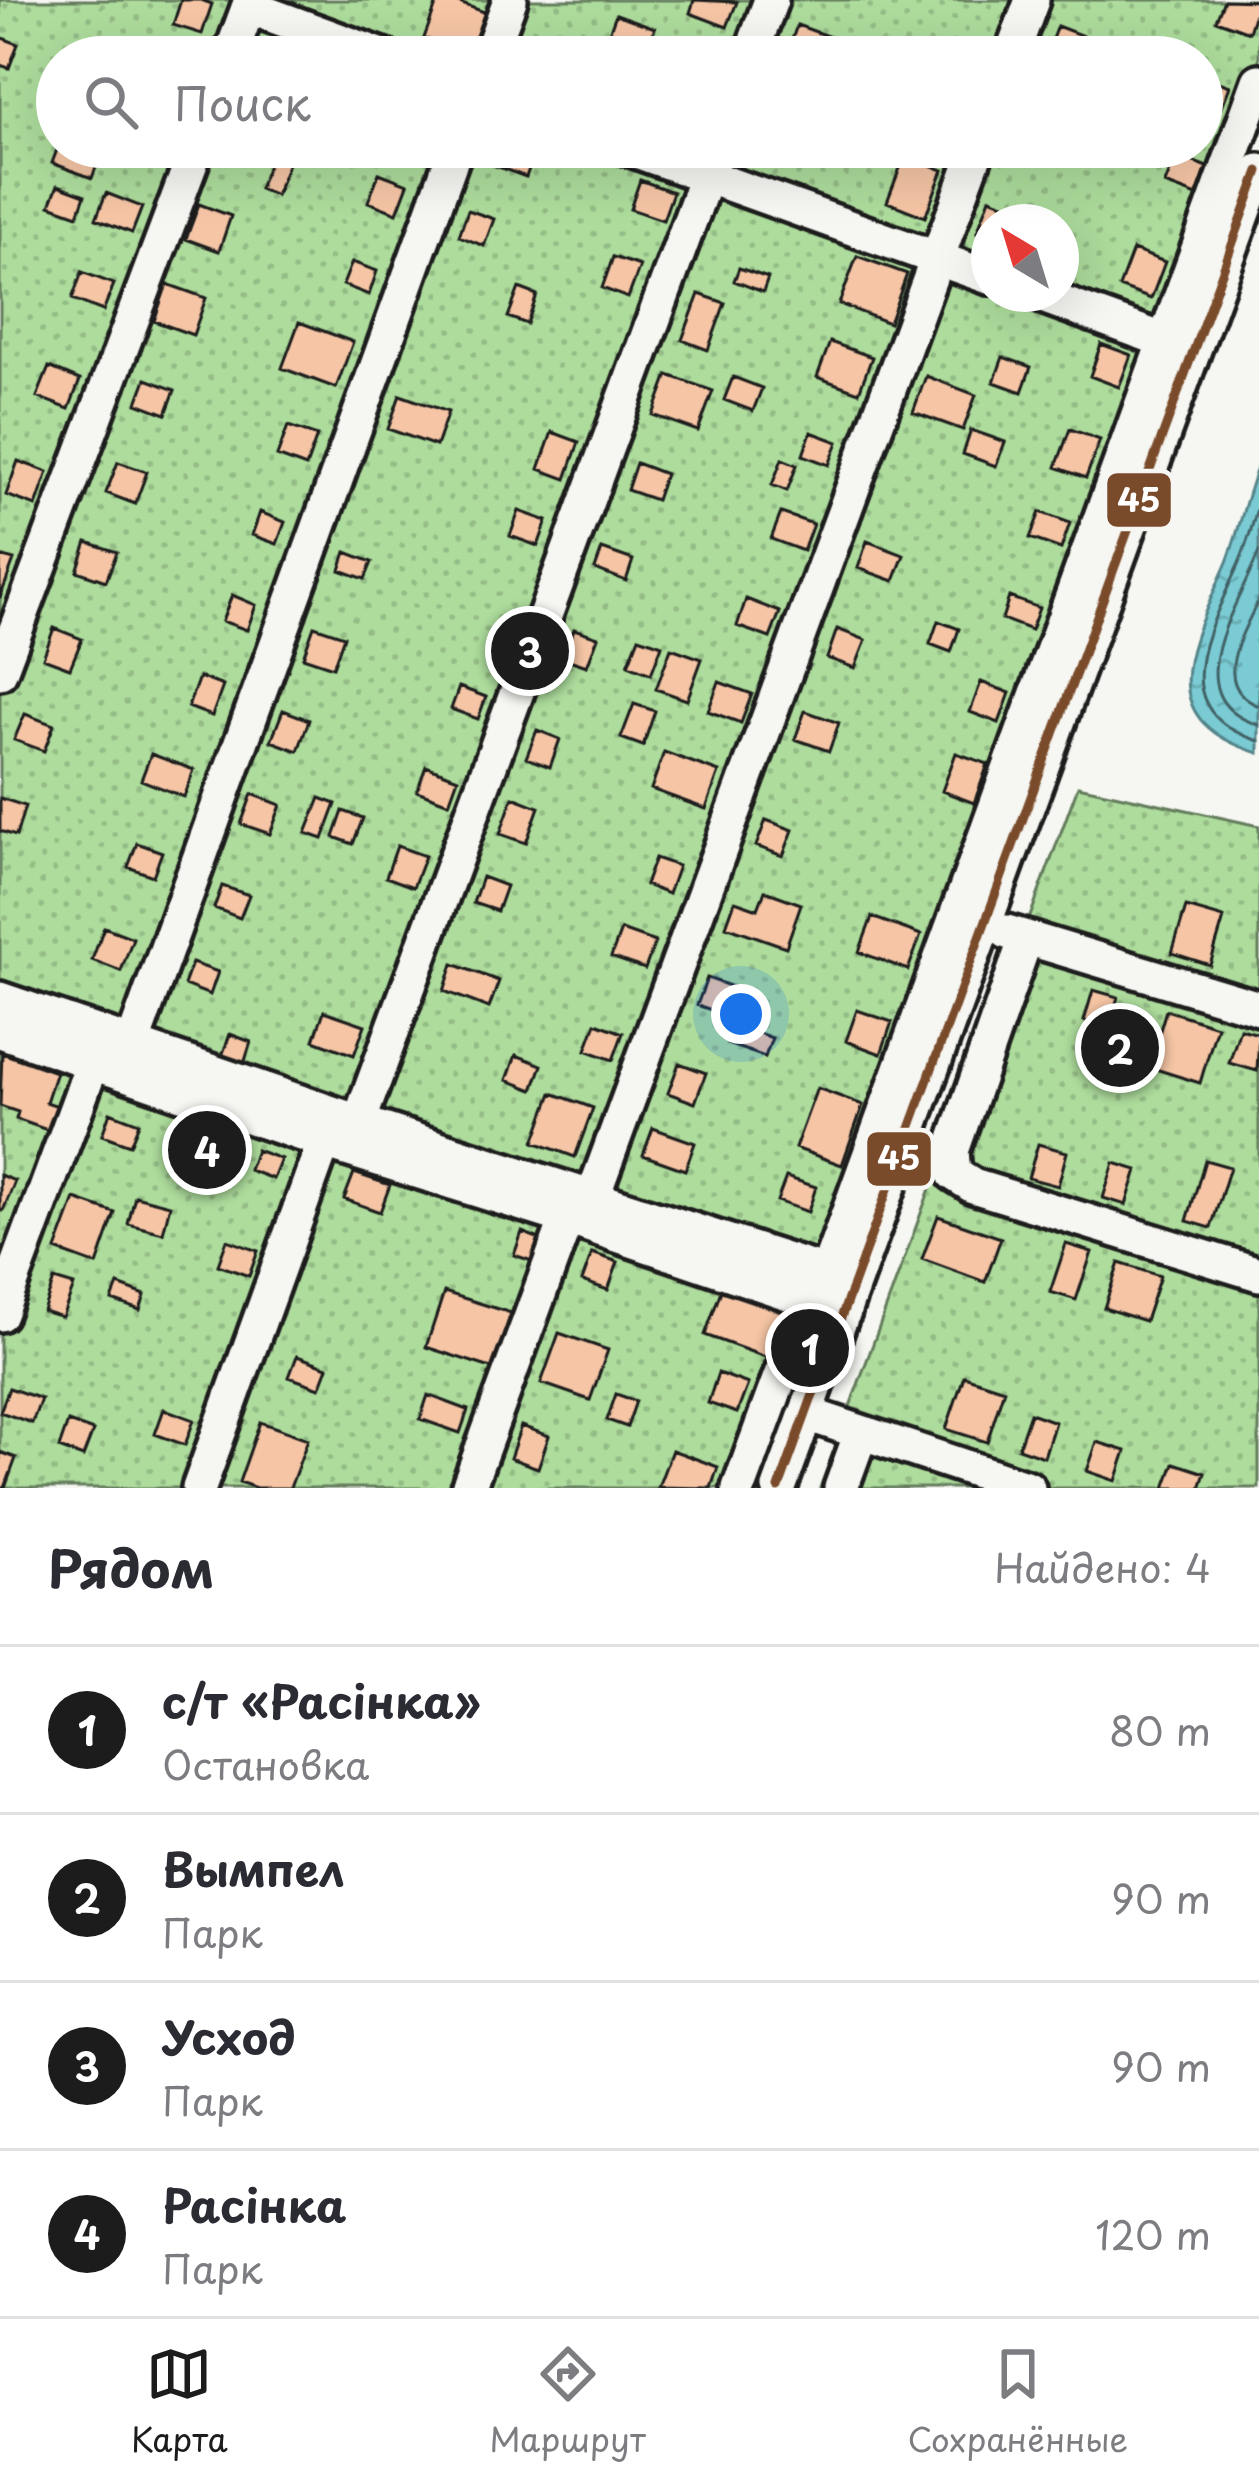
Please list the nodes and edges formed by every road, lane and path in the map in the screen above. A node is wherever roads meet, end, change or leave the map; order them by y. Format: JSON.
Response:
{"nodes":[{"id":1,"x":511,"y":0,"type":"edge"},
{"id":2,"x":771,"y":0,"type":"edge"},
{"id":3,"x":1032,"y":0,"type":"edge"},
{"id":4,"x":250,"y":4,"type":"edge"},
{"id":5,"x":238,"y":36,"type":"edge"},
{"id":6,"x":332,"y":36,"type":"edge"},
{"id":7,"x":497,"y":36,"type":"edge"},
{"id":8,"x":758,"y":36,"type":"edge"},
{"id":9,"x":1019,"y":36,"type":"edge"},
{"id":10,"x":1259,"y":81,"type":"edge"},
{"id":11,"x":188,"y":168,"type":"edge"},
{"id":12,"x":448,"y":168,"type":"edge"},
{"id":13,"x":709,"y":168,"type":"edge"},
{"id":14,"x":725,"y":168,"type":"edge"},
{"id":15,"x":970,"y":168,"type":"edge"},
{"id":16,"x":1259,"y":171,"type":"edge"},
{"id":17,"x":937,"y":258,"type":"junction"},
{"id":18,"x":971,"y":270,"type":"edge"},
{"id":19,"x":1079,"y":309,"type":"edge"},
{"id":20,"x":1163,"y":340,"type":"junction"},
{"id":21,"x":0,"y":672,"type":"edge"},
{"id":22,"x":982,"y":924,"type":"junction"},
{"id":23,"x":1026,"y":938,"type":"junction"},
{"id":24,"x":0,"y":999,"type":"edge"},
{"id":25,"x":1259,"y":1008,"type":"edge"},
{"id":26,"x":0,"y":1031,"type":"edge"},
{"id":27,"x":132,"y":1045,"type":"junction"},
{"id":28,"x":93,"y":1062,"type":"junction"},
{"id":29,"x":359,"y":1122,"type":"junction"},
{"id":30,"x":324,"y":1142,"type":"junction"},
{"id":31,"x":580,"y":1207,"type":"junction"},
{"id":32,"x":1259,"y":1274,"type":"edge"},
{"id":33,"x":833,"y":1292,"type":"junction"},
{"id":34,"x":0,"y":1314,"type":"edge"},
{"id":35,"x":807,"y":1414,"type":"junction"},
{"id":36,"x":861,"y":1433,"type":"junction"},
{"id":37,"x":199,"y":1488,"type":"edge"},
{"id":38,"x":468,"y":1488,"type":"edge"},
{"id":39,"x":739,"y":1488,"type":"edge"},
{"id":40,"x":779,"y":1488,"type":"edge"},
{"id":41,"x":841,"y":1488,"type":"edge"},
{"id":42,"x":1028,"y":1488,"type":"edge"}],
"edges":[{"from":1,"to":7,"type":"street"},
{"from":2,"to":8,"type":"street"},
{"from":3,"to":9,"type":"street"},
{"from":4,"to":5,"type":"street"},
{"from":4,"to":6,"type":"street"},
{"from":10,"to":20,"type":"street"},
{"from":11,"to":21,"type":"street"},
{"from":12,"to":27,"type":"street"},
{"from":13,"to":29,"type":"street"},
{"from":14,"to":17,"type":"street"},
{"from":15,"to":17,"type":"street"},
{"from":16,"to":22,"type":"street"},
{"from":17,"to":18,"type":"street"},
{"from":17,"to":31,"type":"street"},
{"from":19,"to":20,"type":"street"},
{"from":20,"to":33,"type":"street"},
{"from":22,"to":23,"type":"street"},
{"from":22,"to":33,"type":"street"},
{"from":23,"to":25,"type":"street"},
{"from":23,"to":32,"type":"street"},
{"from":24,"to":27,"type":"street"},
{"from":26,"to":28,"type":"street"},
{"from":27,"to":29,"type":"street"},
{"from":28,"to":30,"type":"street"},
{"from":28,"to":34,"type":"street"},
{"from":29,"to":31,"type":"street"},
{"from":30,"to":31,"type":"street"},
{"from":30,"to":37,"type":"street"},
{"from":31,"to":33,"type":"street"},
{"from":31,"to":38,"type":"street"},
{"from":33,"to":35,"type":"street"},
{"from":33,"to":39,"type":"street"},
{"from":35,"to":36,"type":"street"},
{"from":35,"to":40,"type":"street"},
{"from":36,"to":41,"type":"street"},
{"from":36,"to":42,"type":"street"}]}
